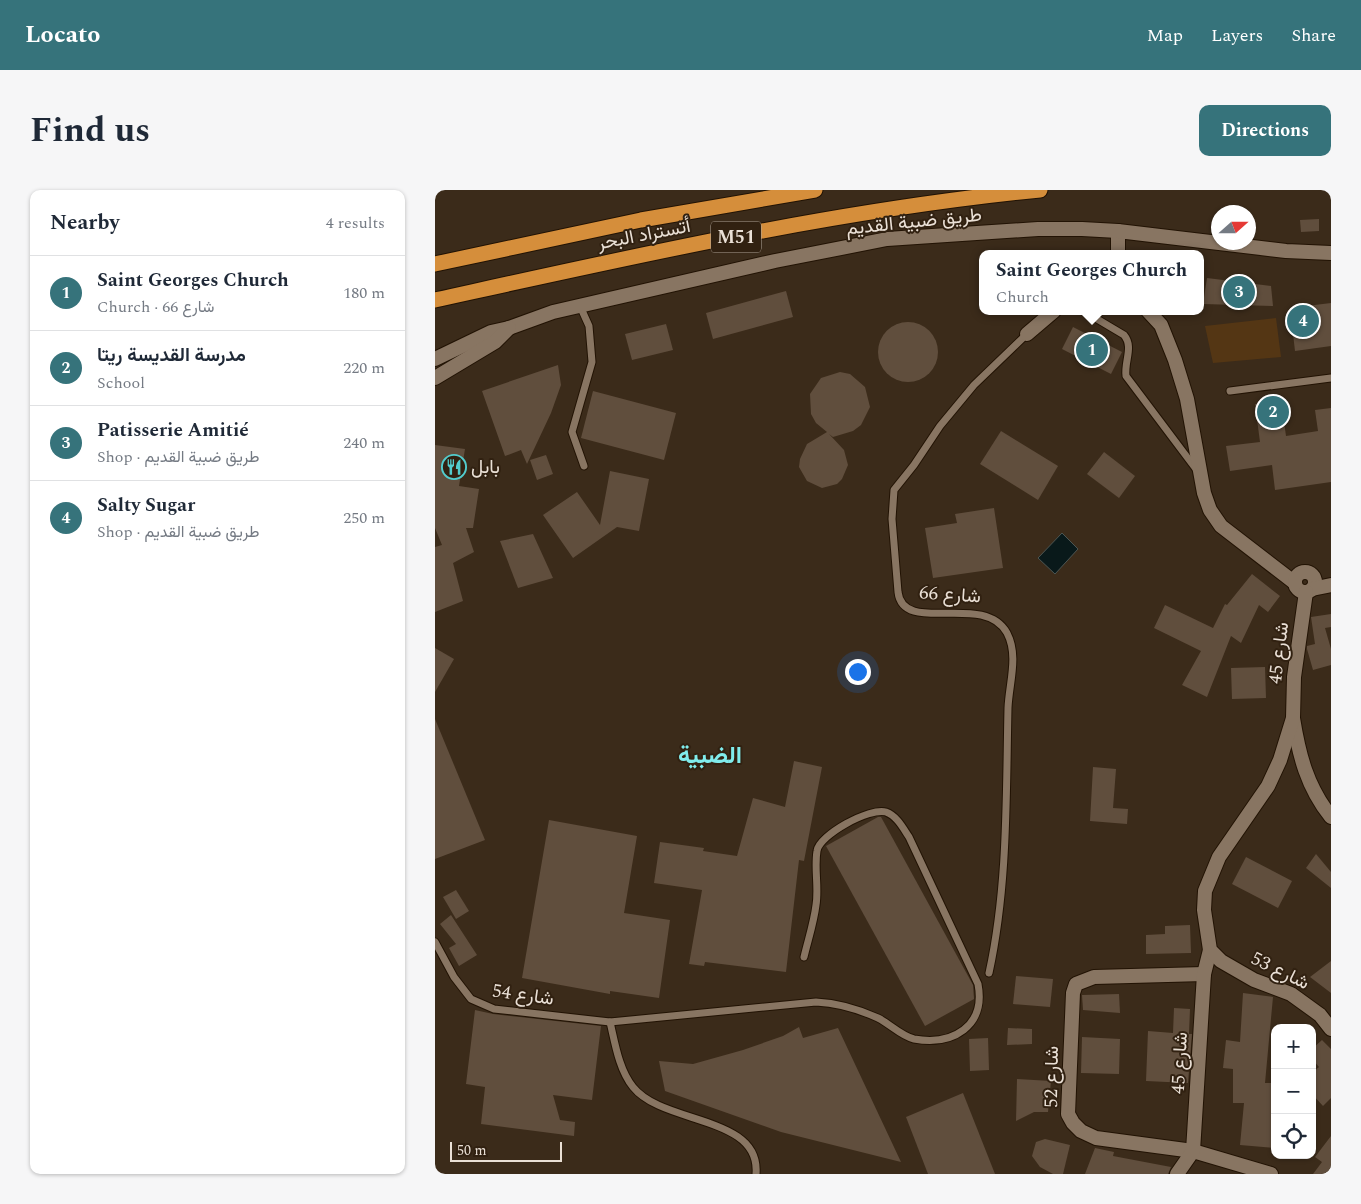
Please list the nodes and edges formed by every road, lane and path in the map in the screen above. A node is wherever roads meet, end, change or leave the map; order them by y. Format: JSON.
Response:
{"nodes":[{"id":1,"x":815,"y":190,"type":"edge"},
{"id":2,"x":1040,"y":190,"type":"edge"},
{"id":3,"x":1118,"y":231,"type":"junction"},
{"id":4,"x":1118,"y":250,"type":"edge"},
{"id":5,"x":1331,"y":253,"type":"edge"},
{"id":6,"x":435,"y":264,"type":"edge"},
{"id":7,"x":435,"y":300,"type":"edge"},
{"id":8,"x":580,"y":306,"type":"junction"},
{"id":9,"x":1049,"y":315,"type":"edge"},
{"id":10,"x":1152,"y":315,"type":"edge"},
{"id":11,"x":1092,"y":316,"type":"dead end"},
{"id":12,"x":509,"y":328,"type":"junction"},
{"id":13,"x":1027,"y":334,"type":"joint"},
{"id":14,"x":435,"y":359,"type":"edge"},
{"id":15,"x":435,"y":378,"type":"edge"},
{"id":16,"x":1331,"y":378,"type":"edge"},
{"id":17,"x":1230,"y":391,"type":"dead end"},
{"id":18,"x":585,"y":466,"type":"dead end"},
{"id":19,"x":1201,"y":476,"type":"junction"},
{"id":20,"x":1331,"y":577,"type":"edge"},
{"id":21,"x":1305,"y":583,"type":"junction"},
{"id":22,"x":1331,"y":585,"type":"edge"},
{"id":23,"x":1293,"y":718,"type":"junction"},
{"id":24,"x":1331,"y":817,"type":"edge"},
{"id":25,"x":435,"y":942,"type":"edge"},
{"id":26,"x":1210,"y":950,"type":"junction"},
{"id":27,"x":804,"y":957,"type":"dead end"},
{"id":28,"x":989,"y":973,"type":"dead end"},
{"id":29,"x":1203,"y":974,"type":"junction"},
{"id":30,"x":610,"y":1022,"type":"junction"},
{"id":31,"x":1331,"y":1029,"type":"edge"},
{"id":32,"x":1193,"y":1151,"type":"junction"},
{"id":33,"x":756,"y":1174,"type":"edge"},
{"id":34,"x":1177,"y":1174,"type":"edge"},
{"id":35,"x":1271,"y":1174,"type":"edge"}],
"edges":[{"from":1,"to":6,"type":"highway","name":"أتستراد البحر","number":"M51"},
{"from":2,"to":7,"type":"highway","name":"أتستراد البحر","number":"M51"},
{"from":3,"to":4,"type":"street"},
{"from":3,"to":5,"type":"street","name":"طريق ضبية القديم"},
{"from":3,"to":8,"type":"street","name":"طريق ضبية القديم"},
{"from":8,"to":12,"type":"street","name":"طريق ضبية القديم"},
{"from":8,"to":18,"type":"lane"},
{"from":9,"to":13,"type":"street","name":"شارع 66"},
{"from":10,"to":19,"type":"street"},
{"from":11,"to":19,"type":"lane"},
{"from":12,"to":14,"type":"street","name":"طريق ضبية القديم"},
{"from":12,"to":15,"type":"street","name":"طريق ضبية القديم"},
{"from":13,"to":28,"type":"lane","name":"شارع 66"},
{"from":16,"to":17,"type":"lane"},
{"from":19,"to":21,"type":"street"},
{"from":20,"to":21,"type":"street"},
{"from":21,"to":22,"type":"street"},
{"from":21,"to":23,"type":"street","name":"شارع 45"},
{"from":23,"to":24,"type":"street"},
{"from":23,"to":26,"type":"street"},
{"from":25,"to":30,"type":"lane","name":"شارع 54"},
{"from":26,"to":29,"type":"street","name":"شارع 45"},
{"from":26,"to":31,"type":"street","name":"شارع 53"},
{"from":27,"to":30,"type":"lane","name":"شارع 54"},
{"from":29,"to":32,"type":"street","name":"شارع 45"},
{"from":29,"to":32,"type":"street","name":"شارع 52"},
{"from":30,"to":33,"type":"lane"},
{"from":32,"to":34,"type":"street"},
{"from":32,"to":35,"type":"street","name":"شارع 52"}]}
